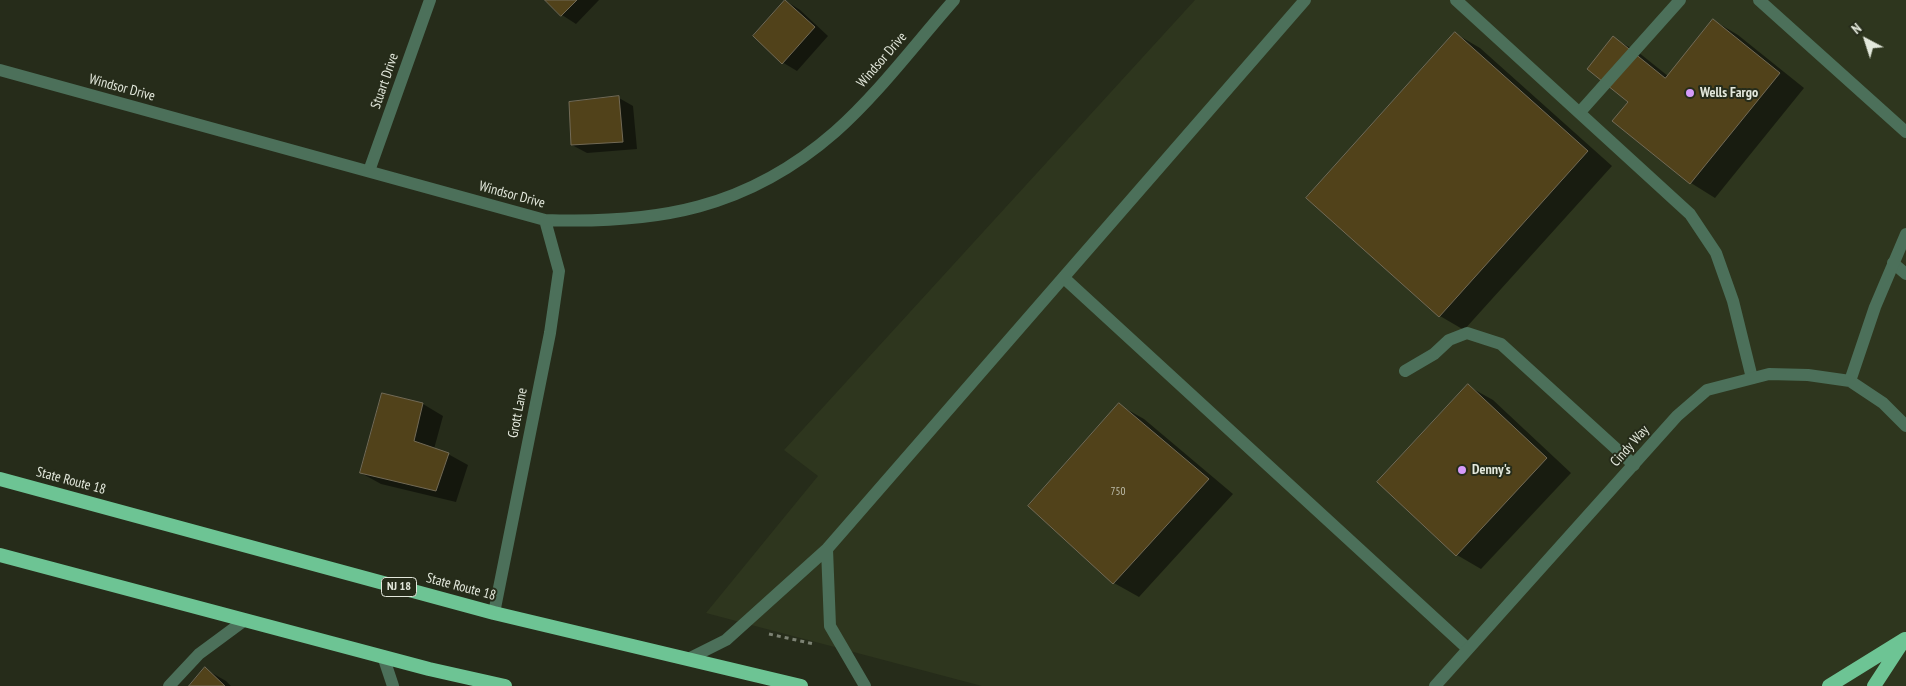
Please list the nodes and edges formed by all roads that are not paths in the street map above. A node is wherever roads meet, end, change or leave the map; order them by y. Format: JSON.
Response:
{"nodes":[{"id":1,"x":430,"y":0,"type":"edge"},
{"id":2,"x":954,"y":0,"type":"edge"},
{"id":3,"x":1305,"y":0,"type":"edge"},
{"id":4,"x":1456,"y":0,"type":"edge"},
{"id":5,"x":1680,"y":0,"type":"edge"},
{"id":6,"x":1759,"y":0,"type":"edge"},
{"id":7,"x":0,"y":70,"type":"edge"},
{"id":8,"x":1580,"y":112,"type":"junction"},
{"id":9,"x":1906,"y":132,"type":"edge"},
{"id":10,"x":369,"y":172,"type":"junction"},
{"id":11,"x":545,"y":220,"type":"junction"},
{"id":12,"x":1906,"y":234,"type":"edge"},
{"id":13,"x":1893,"y":263,"type":"junction"},
{"id":14,"x":1906,"y":274,"type":"edge"},
{"id":15,"x":1064,"y":278,"type":"junction"},
{"id":16,"x":1405,"y":371,"type":"dead end"},
{"id":17,"x":1752,"y":378,"type":"junction"},
{"id":18,"x":1850,"y":381,"type":"junction"},
{"id":19,"x":1906,"y":426,"type":"edge"},
{"id":20,"x":1634,"y":465,"type":"junction"},
{"id":21,"x":0,"y":479,"type":"edge"},
{"id":22,"x":827,"y":549,"type":"junction"},
{"id":23,"x":0,"y":555,"type":"edge"},
{"id":24,"x":494,"y":613,"type":"junction"},
{"id":25,"x":245,"y":620,"type":"junction"},
{"id":26,"x":1905,"y":638,"type":"edge"},
{"id":27,"x":1467,"y":648,"type":"junction"},
{"id":28,"x":383,"y":656,"type":"junction"},
{"id":29,"x":690,"y":658,"type":"junction"},
{"id":30,"x":498,"y":685,"type":"edge"},
{"id":31,"x":169,"y":686,"type":"edge"},
{"id":32,"x":393,"y":686,"type":"edge"},
{"id":33,"x":801,"y":686,"type":"edge"},
{"id":34,"x":865,"y":686,"type":"edge"},
{"id":35,"x":1434,"y":686,"type":"edge"},
{"id":36,"x":1829,"y":686,"type":"edge"},
{"id":37,"x":1874,"y":686,"type":"edge"}],
"edges":[{"from":1,"to":10,"type":"street","name":"Stuart Drive"},
{"from":2,"to":11,"type":"street","name":"Windsor Drive"},
{"from":3,"to":15,"type":"street"},
{"from":4,"to":8,"type":"street"},
{"from":5,"to":8,"type":"street"},
{"from":6,"to":9,"type":"street"},
{"from":7,"to":10,"type":"street","name":"Windsor Drive"},
{"from":8,"to":17,"type":"street"},
{"from":10,"to":11,"type":"street","name":"Windsor Drive"},
{"from":11,"to":24,"type":"street","name":"Grott Lane"},
{"from":12,"to":13,"type":"street"},
{"from":13,"to":14,"type":"street"},
{"from":13,"to":18,"type":"street"},
{"from":15,"to":22,"type":"street"},
{"from":15,"to":27,"type":"street"},
{"from":16,"to":20,"type":"street"},
{"from":17,"to":18,"type":"street","name":"Cindy Way"},
{"from":17,"to":20,"type":"street","name":"Cindy Way"},
{"from":18,"to":19,"type":"street","name":"Cindy Way"},
{"from":20,"to":27,"type":"street","name":"Cindy Way"},
{"from":21,"to":24,"type":"highway","name":"State Route 18","number":"NJ 18"},
{"from":22,"to":29,"type":"street"},
{"from":22,"to":34,"type":"street"},
{"from":23,"to":25,"type":"highway"},
{"from":24,"to":29,"type":"highway","name":"State Route 18","number":"NJ 18"},
{"from":25,"to":28,"type":"highway"},
{"from":25,"to":31,"type":"street"},
{"from":26,"to":36,"type":"highway"},
{"from":26,"to":37,"type":"highway"},
{"from":27,"to":35,"type":"street","name":"Cindy Way"},
{"from":28,"to":30,"type":"highway"},
{"from":28,"to":32,"type":"street"},
{"from":29,"to":33,"type":"highway","name":"State Route 18","number":"NJ 18"}]}
